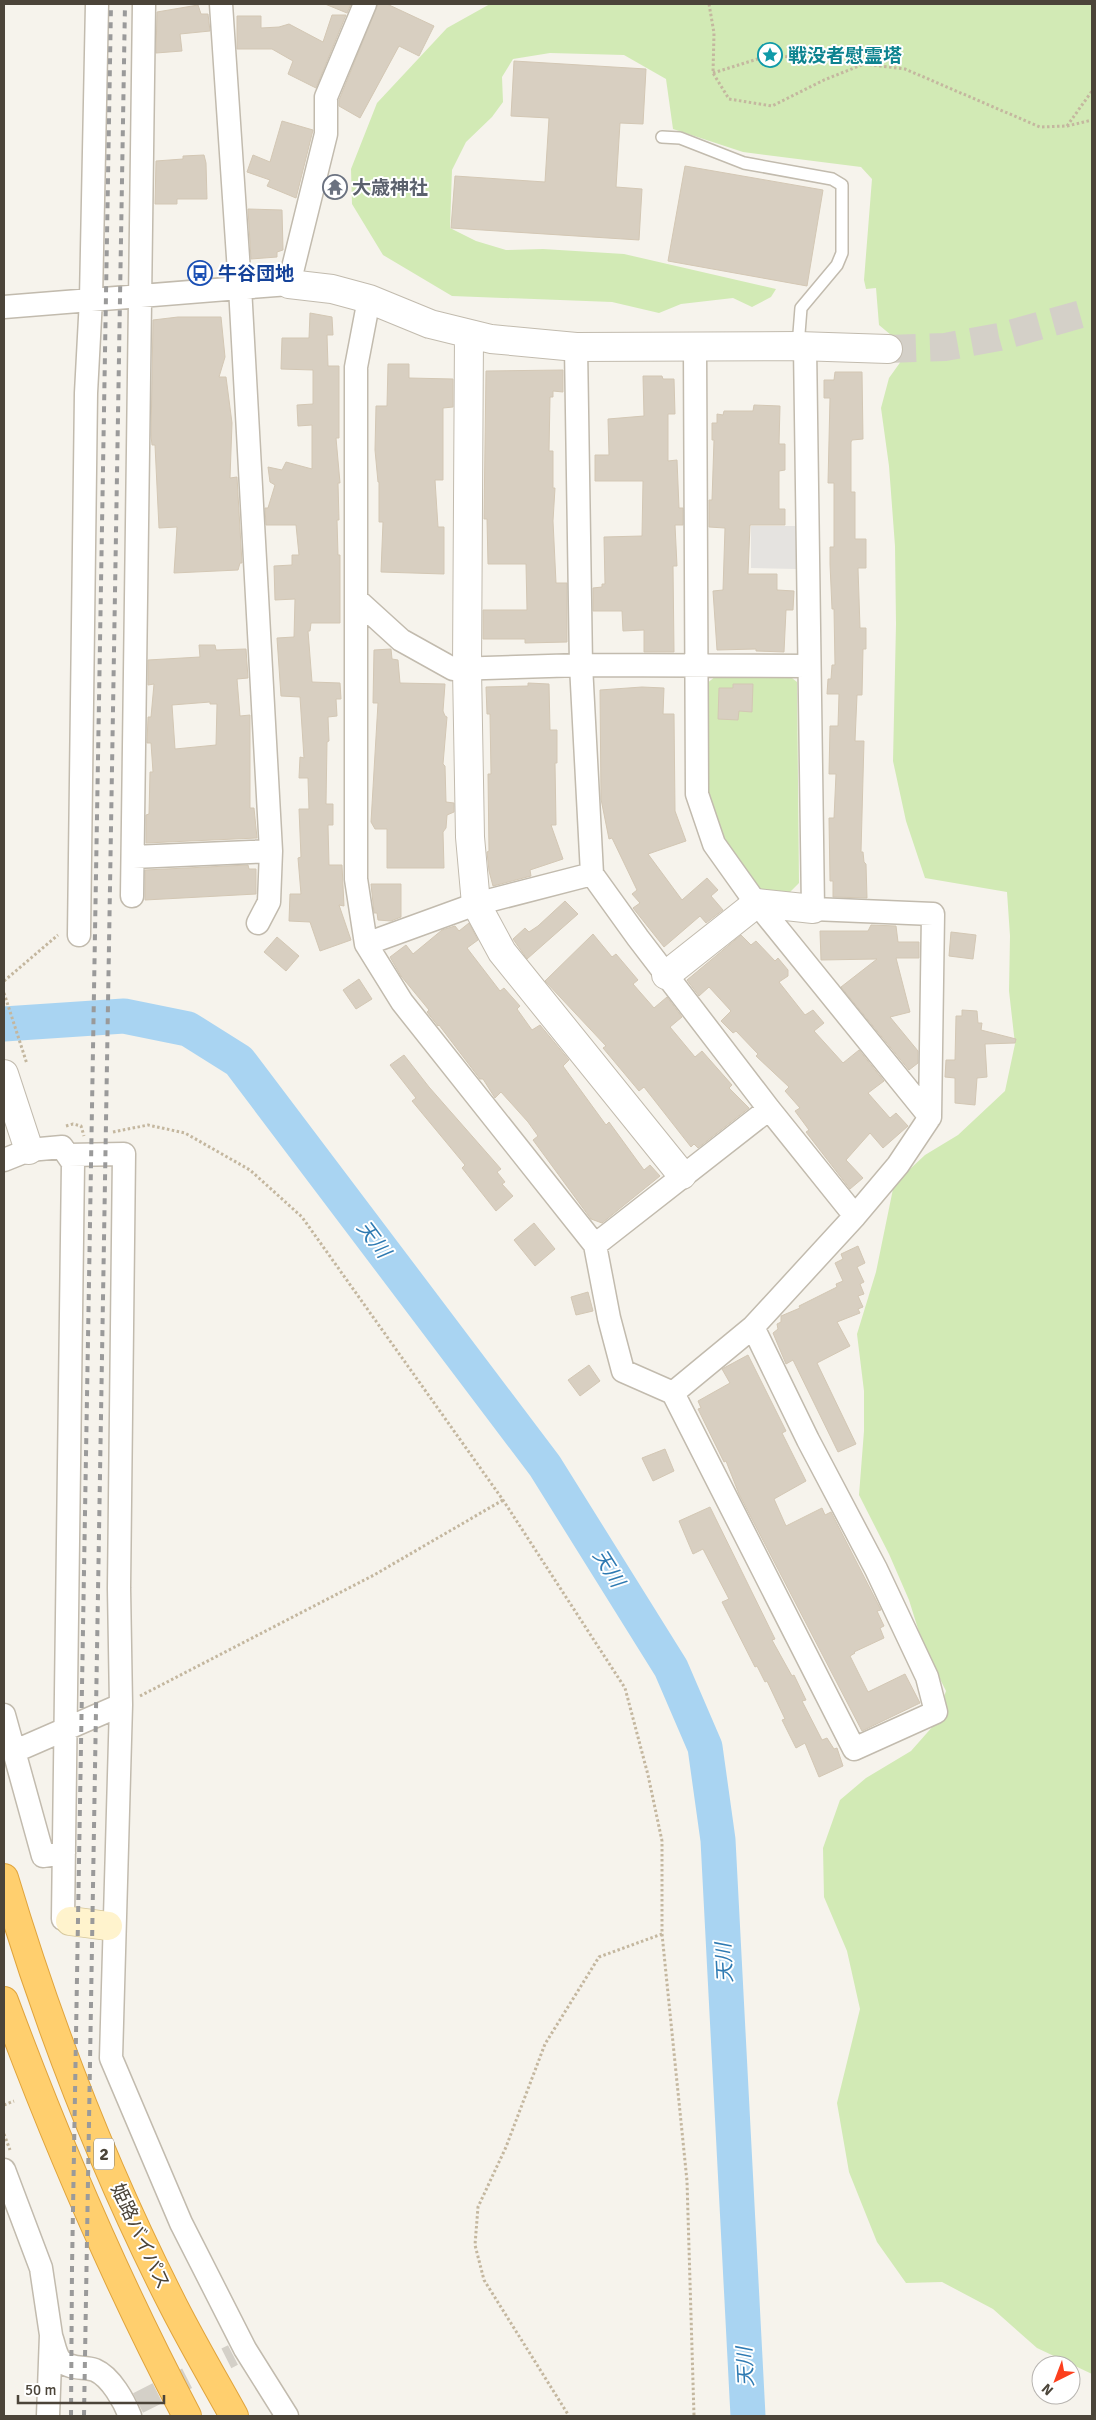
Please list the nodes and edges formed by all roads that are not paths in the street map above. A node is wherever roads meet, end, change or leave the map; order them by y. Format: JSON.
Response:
{"nodes":[{"id":1,"x":97,"y":4,"type":"edge"},
{"id":2,"x":144,"y":4,"type":"edge"},
{"id":3,"x":221,"y":4,"type":"edge"},
{"id":4,"x":365,"y":4,"type":"edge"},
{"id":5,"x":662,"y":138,"type":"dead end"},
{"id":6,"x":289,"y":284,"type":"junction"},
{"id":7,"x":240,"y":287,"type":"junction"},
{"id":8,"x":141,"y":295,"type":"junction"},
{"id":9,"x":92,"y":298,"type":"junction"},
{"id":10,"x":369,"y":299,"type":"junction"},
{"id":11,"x":4,"y":307,"type":"edge"},
{"id":12,"x":469,"y":335,"type":"junction"},
{"id":13,"x":695,"y":346,"type":"junction"},
{"id":14,"x":802,"y":346,"type":"junction"},
{"id":15,"x":576,"y":347,"type":"junction"},
{"id":16,"x":888,"y":349,"type":"tunnel mouth"},
{"id":17,"x":357,"y":600,"type":"junction"},
{"id":18,"x":697,"y":664,"type":"junction"},
{"id":19,"x":581,"y":665,"type":"junction"},
{"id":20,"x":809,"y":666,"type":"junction"},
{"id":21,"x":467,"y":669,"type":"junction"},
{"id":22,"x":271,"y":851,"type":"junction"},
{"id":23,"x":133,"y":857,"type":"junction"},
{"id":24,"x":592,"y":874,"type":"junction"},
{"id":25,"x":132,"y":896,"type":"dead end"},
{"id":26,"x":757,"y":903,"type":"junction"},
{"id":27,"x":476,"y":904,"type":"junction"},
{"id":28,"x":813,"y":910,"type":"junction"},
{"id":29,"x":258,"y":923,"type":"dead end"},
{"id":30,"x":79,"y":935,"type":"dead end"},
{"id":31,"x":366,"y":944,"type":"junction"},
{"id":32,"x":666,"y":975,"type":"junction"},
{"id":33,"x":16,"y":1071,"type":"edge"},
{"id":34,"x":768,"y":1109,"type":"junction"},
{"id":35,"x":930,"y":1117,"type":"junction"},
{"id":36,"x":26,"y":1142,"type":"junction"},
{"id":37,"x":65,"y":1151,"type":"junction"},
{"id":38,"x":4,"y":1160,"type":"edge"},
{"id":39,"x":682,"y":1175,"type":"junction"},
{"id":40,"x":855,"y":1216,"type":"junction"},
{"id":41,"x":595,"y":1244,"type":"junction"},
{"id":42,"x":753,"y":1327,"type":"junction"},
{"id":43,"x":673,"y":1394,"type":"junction"},
{"id":44,"x":122,"y":1705,"type":"junction"},
{"id":45,"x":4,"y":1715,"type":"edge"},
{"id":46,"x":67,"y":1729,"type":"junction"},
{"id":47,"x":13,"y":1752,"type":"junction"},
{"id":48,"x":64,"y":1853,"type":"junction"},
{"id":49,"x":4,"y":1878,"type":"edge"},
{"id":50,"x":70,"y":1921,"type":"joint"},
{"id":51,"x":108,"y":1926,"type":"dead end"},
{"id":52,"x":4,"y":2001,"type":"edge"},
{"id":53,"x":4,"y":2170,"type":"edge"},
{"id":54,"x":51,"y":2335,"type":"junction"},
{"id":55,"x":72,"y":2367,"type":"junction"},
{"id":56,"x":48,"y":2391,"type":"junction"},
{"id":57,"x":132,"y":2409,"type":"edge"},
{"id":58,"x":48,"y":2416,"type":"edge"},
{"id":59,"x":187,"y":2416,"type":"edge"},
{"id":60,"x":234,"y":2416,"type":"edge"},
{"id":61,"x":287,"y":2416,"type":"edge"}],
"edges":[{"from":1,"to":9,"type":"street"},
{"from":2,"to":8,"type":"street"},
{"from":3,"to":7,"type":"street"},
{"from":4,"to":6,"type":"street"},
{"from":5,"to":14,"type":"lane"},
{"from":6,"to":7,"type":"street"},
{"from":6,"to":10,"type":"street"},
{"from":7,"to":8,"type":"street"},
{"from":7,"to":22,"type":"street"},
{"from":8,"to":9,"type":"street"},
{"from":8,"to":23,"type":"street"},
{"from":9,"to":11,"type":"street"},
{"from":9,"to":30,"type":"street"},
{"from":10,"to":12,"type":"street"},
{"from":10,"to":17,"type":"street"},
{"from":12,"to":15,"type":"street"},
{"from":12,"to":21,"type":"street"},
{"from":13,"to":14,"type":"street"},
{"from":13,"to":15,"type":"street"},
{"from":13,"to":18,"type":"street"},
{"from":14,"to":16,"type":"street"},
{"from":14,"to":20,"type":"street"},
{"from":15,"to":19,"type":"street"},
{"from":17,"to":21,"type":"street"},
{"from":17,"to":31,"type":"street"},
{"from":18,"to":19,"type":"street"},
{"from":18,"to":20,"type":"street"},
{"from":18,"to":26,"type":"street"},
{"from":19,"to":21,"type":"street"},
{"from":19,"to":24,"type":"street"},
{"from":20,"to":28,"type":"street"},
{"from":21,"to":27,"type":"street"},
{"from":22,"to":23,"type":"street"},
{"from":22,"to":29,"type":"street"},
{"from":23,"to":25,"type":"street"},
{"from":24,"to":27,"type":"street"},
{"from":24,"to":32,"type":"street"},
{"from":26,"to":28,"type":"street"},
{"from":26,"to":32,"type":"street"},
{"from":26,"to":35,"type":"street"},
{"from":27,"to":31,"type":"street"},
{"from":27,"to":39,"type":"street"},
{"from":28,"to":35,"type":"street"},
{"from":31,"to":41,"type":"street"},
{"from":32,"to":34,"type":"street"},
{"from":33,"to":36,"type":"street"},
{"from":34,"to":39,"type":"street"},
{"from":34,"to":40,"type":"street"},
{"from":35,"to":40,"type":"street"},
{"from":36,"to":37,"type":"street"},
{"from":36,"to":38,"type":"street"},
{"from":37,"to":44,"type":"street"},
{"from":37,"to":46,"type":"street"},
{"from":39,"to":41,"type":"street"},
{"from":40,"to":42,"type":"street"},
{"from":41,"to":43,"type":"street"},
{"from":42,"to":43,"type":"street"},
{"from":42,"to":43,"type":"street"},
{"from":44,"to":46,"type":"street"},
{"from":44,"to":61,"type":"street"},
{"from":45,"to":47,"type":"street"},
{"from":46,"to":47,"type":"street"},
{"from":46,"to":48,"type":"street"},
{"from":47,"to":48,"type":"street"},
{"from":48,"to":50,"type":"street"},
{"from":49,"to":60,"type":"highway","name":"姫路バイパス","number":"2"},
{"from":50,"to":51,"type":"main road"},
{"from":52,"to":59,"type":"highway","name":"姫路バイパス","number":"2"},
{"from":53,"to":54,"type":"street"},
{"from":54,"to":55,"type":"street"},
{"from":54,"to":56,"type":"street"},
{"from":55,"to":56,"type":"street"},
{"from":55,"to":57,"type":"street"},
{"from":56,"to":58,"type":"street"}]}
